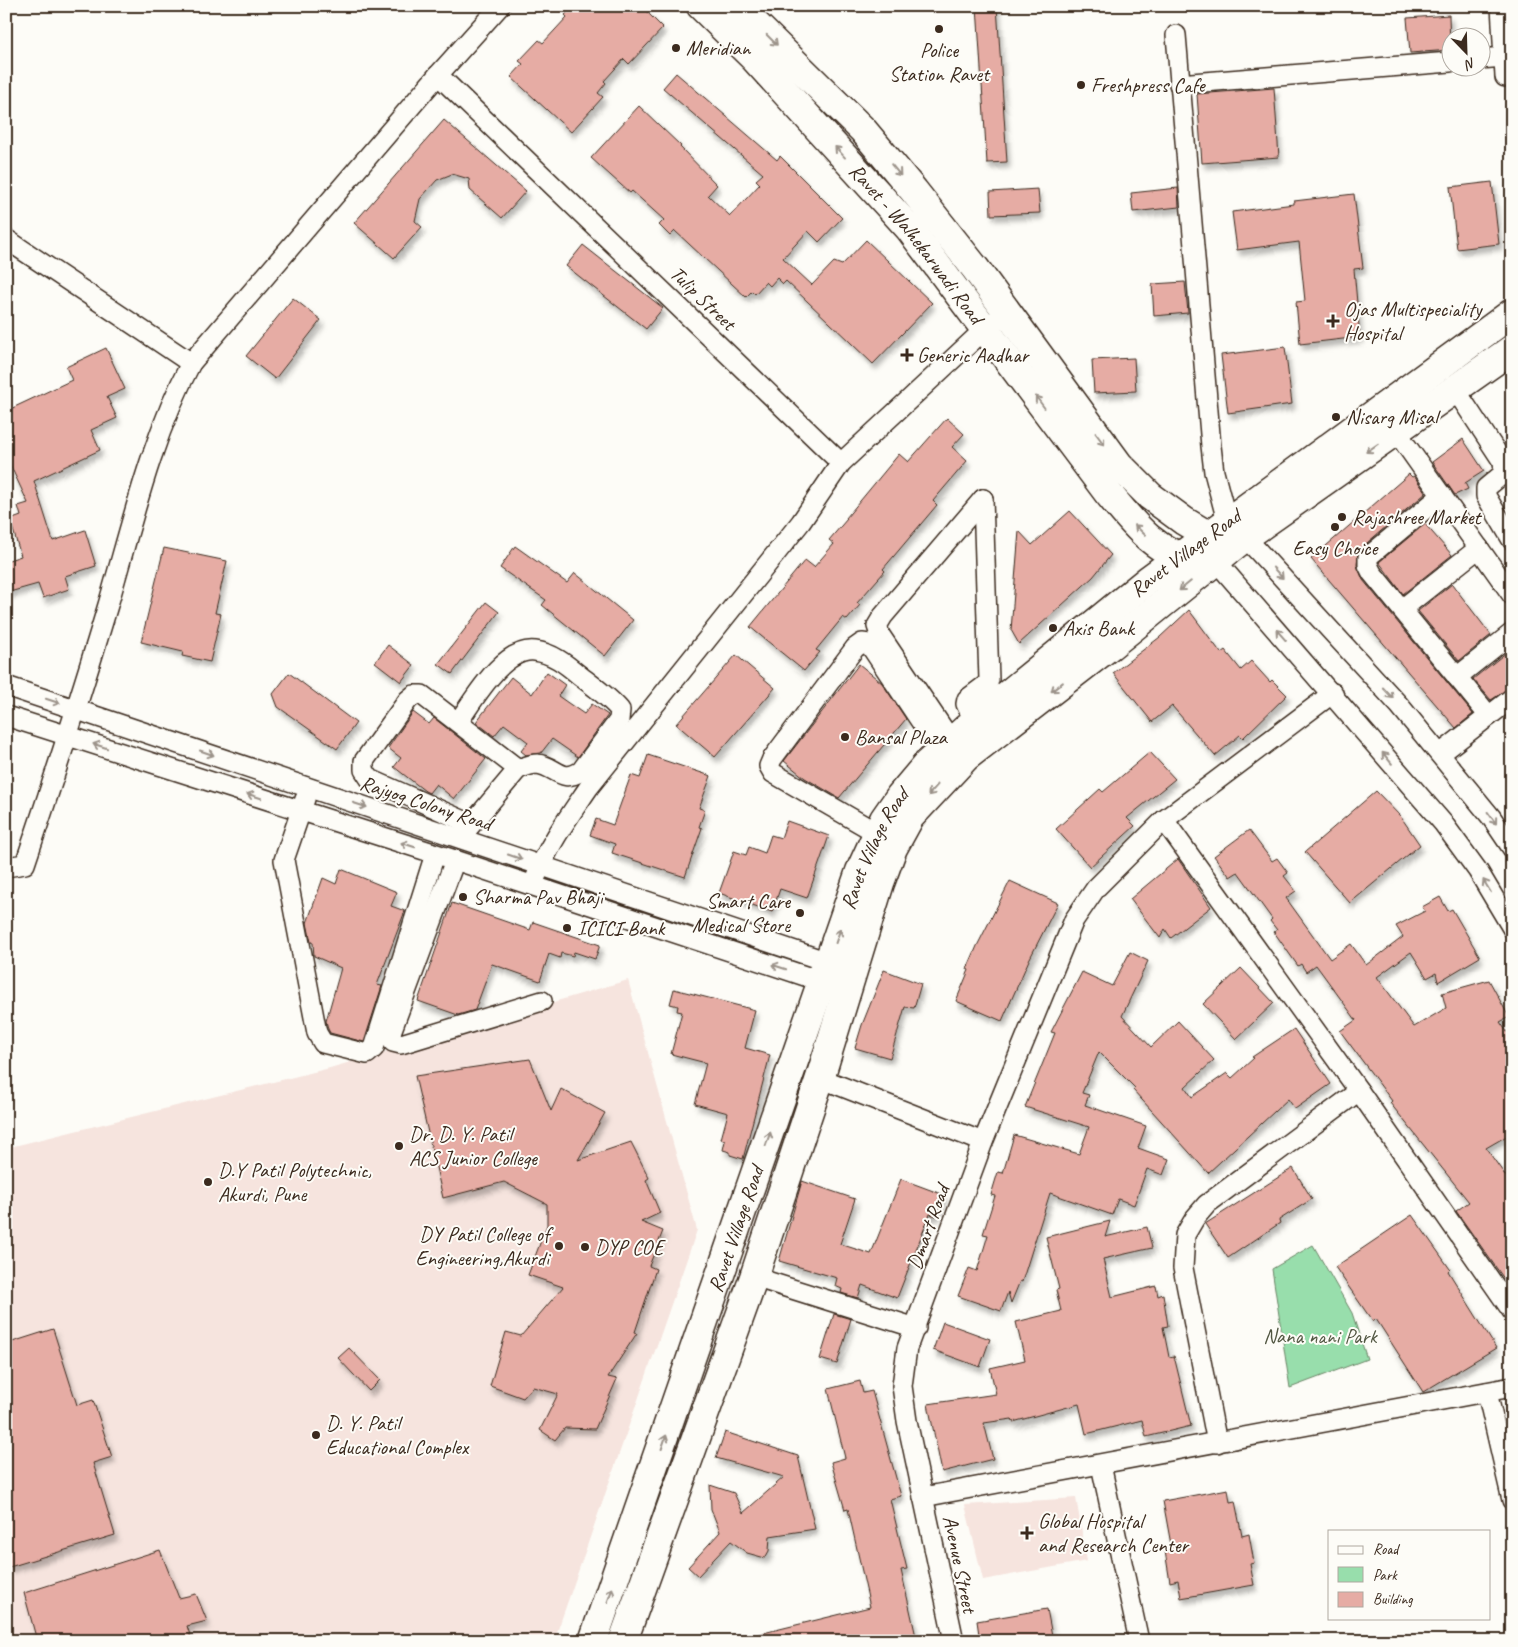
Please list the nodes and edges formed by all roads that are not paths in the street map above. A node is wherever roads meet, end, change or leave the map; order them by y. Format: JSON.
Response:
{"nodes":[{"id":1,"x":500,"y":6,"type":"edge"},
{"id":2,"x":701,"y":6,"type":"edge"},
{"id":3,"x":737,"y":6,"type":"edge"},
{"id":4,"x":1501,"y":6,"type":"edge"},
{"id":5,"x":1176,"y":36,"type":"dead end"},
{"id":6,"x":1504,"y":58,"type":"junction"},
{"id":7,"x":1490,"y":59,"type":"edge"},
{"id":8,"x":1440,"y":63,"type":"edge"},
{"id":9,"x":438,"y":75,"type":"junction"},
{"id":10,"x":1505,"y":77,"type":"dead end"},
{"id":11,"x":1180,"y":84,"type":"junction"},
{"id":12,"x":6,"y":240,"type":"edge"},
{"id":13,"x":1007,"y":312,"type":"junction"},
{"id":14,"x":1512,"y":313,"type":"edge"},
{"id":15,"x":985,"y":329,"type":"junction"},
{"id":16,"x":1512,"y":349,"type":"edge"},
{"id":17,"x":191,"y":363,"type":"junction"},
{"id":18,"x":1455,"y":389,"type":"junction"},
{"id":19,"x":1396,"y":431,"type":"junction"},
{"id":20,"x":1508,"y":459,"type":"edge"},
{"id":21,"x":841,"y":463,"type":"junction"},
{"id":22,"x":1442,"y":495,"type":"junction"},
{"id":23,"x":1225,"y":539,"type":"junction"},
{"id":24,"x":1512,"y":540,"type":"edge"},
{"id":25,"x":1479,"y":548,"type":"junction"},
{"id":26,"x":1180,"y":558,"type":"junction"},
{"id":27,"x":1512,"y":595,"type":"edge"},
{"id":28,"x":1402,"y":609,"type":"junction"},
{"id":29,"x":1512,"y":633,"type":"edge"},
{"id":30,"x":1457,"y":677,"type":"junction"},
{"id":31,"x":6,"y":686,"type":"edge"},
{"id":32,"x":1333,"y":693,"type":"junction"},
{"id":33,"x":1512,"y":698,"type":"edge"},
{"id":34,"x":78,"y":709,"type":"junction"},
{"id":35,"x":6,"y":716,"type":"edge"},
{"id":36,"x":1489,"y":716,"type":"junction"},
{"id":37,"x":974,"y":721,"type":"junction"},
{"id":38,"x":458,"y":722,"type":"junction"},
{"id":39,"x":68,"y":736,"type":"junction"},
{"id":40,"x":946,"y":747,"type":"junction"},
{"id":41,"x":1440,"y":754,"type":"junction"},
{"id":42,"x":518,"y":769,"type":"junction"},
{"id":43,"x":308,"y":788,"type":"junction"},
{"id":44,"x":301,"y":811,"type":"junction"},
{"id":45,"x":1164,"y":820,"type":"junction"},
{"id":46,"x":465,"y":831,"type":"junction"},
{"id":47,"x":876,"y":833,"type":"junction"},
{"id":48,"x":1512,"y":848,"type":"edge"},
{"id":49,"x":435,"y":854,"type":"junction"},
{"id":50,"x":455,"y":860,"type":"junction"},
{"id":51,"x":540,"y":865,"type":"junction"},
{"id":52,"x":6,"y":867,"type":"edge"},
{"id":53,"x":533,"y":886,"type":"junction"},
{"id":54,"x":1506,"y":907,"type":"edge"},
{"id":55,"x":1512,"y":928,"type":"edge"},
{"id":56,"x":837,"y":976,"type":"junction"},
{"id":57,"x":542,"y":1001,"type":"dead end"},
{"id":58,"x":820,"y":1078,"type":"junction"},
{"id":59,"x":1359,"y":1091,"type":"junction"},
{"id":60,"x":983,"y":1142,"type":"junction"},
{"id":61,"x":754,"y":1277,"type":"junction"},
{"id":62,"x":1512,"y":1310,"type":"edge"},
{"id":63,"x":916,"y":1328,"type":"junction"},
{"id":64,"x":1512,"y":1387,"type":"edge"},
{"id":65,"x":1488,"y":1392,"type":"junction"},
{"id":66,"x":1217,"y":1443,"type":"junction"},
{"id":67,"x":1101,"y":1465,"type":"junction"},
{"id":68,"x":922,"y":1497,"type":"junction"},
{"id":69,"x":1512,"y":1500,"type":"edge"},
{"id":70,"x":593,"y":1641,"type":"edge"},
{"id":71,"x":623,"y":1641,"type":"edge"},
{"id":72,"x":954,"y":1641,"type":"edge"},
{"id":73,"x":1139,"y":1641,"type":"edge"}],
"edges":[{"from":1,"to":9,"type":"street"},
{"from":15,"to":2,"type":"main road","name":"Ravet - Walhekarwadi Road","one_way":true},
{"from":3,"to":13,"type":"main road","name":"Ravet - Walhekarwadi Road","one_way":true},
{"from":4,"to":6,"type":"street"},
{"from":5,"to":11,"type":"street"},
{"from":6,"to":7,"type":"street"},
{"from":6,"to":10,"type":"street"},
{"from":8,"to":11,"type":"street"},
{"from":9,"to":17,"type":"street"},
{"from":9,"to":21,"type":"street","name":"Tulip Street"},
{"from":11,"to":23,"type":"street"},
{"from":12,"to":17,"type":"street"},
{"from":13,"to":15,"type":"street"},
{"from":13,"to":23,"type":"main road","name":"Ravet - Walhekarwadi Road","one_way":true},
{"from":14,"to":23,"type":"main road","name":"Ravet Village Road"},
{"from":15,"to":21,"type":"street"},
{"from":26,"to":15,"type":"main road","name":"Ravet - Walhekarwadi Road","one_way":true},
{"from":16,"to":18,"type":"main road","name":"Ravet Village Road"},
{"from":17,"to":34,"type":"street"},
{"from":18,"to":19,"type":"main road","name":"Ravet Village Road"},
{"from":18,"to":20,"type":"street"},
{"from":19,"to":22,"type":"street"},
{"from":19,"to":23,"type":"main road","name":"Ravet Village Road","one_way":true},
{"from":20,"to":24,"type":"street"},
{"from":21,"to":51,"type":"street"},
{"from":22,"to":25,"type":"street"},
{"from":22,"to":28,"type":"street"},
{"from":23,"to":26,"type":"main road"},
{"from":32,"to":23,"type":"street","one_way":true},
{"from":23,"to":41,"type":"street","one_way":true},
{"from":23,"to":56,"type":"main road","name":"Ravet Village Road","one_way":true},
{"from":25,"to":27,"type":"street"},
{"from":25,"to":28,"type":"street"},
{"from":26,"to":37,"type":"main road","name":"Ravet Village Road"},
{"from":28,"to":30,"type":"street"},
{"from":29,"to":30,"type":"street"},
{"from":30,"to":36,"type":"street"},
{"from":31,"to":34,"type":"street","name":"Rajyog Colony Road","one_way":true},
{"from":32,"to":45,"type":"street","name":"Dmart Road"},
{"from":54,"to":32,"type":"street","one_way":true},
{"from":33,"to":36,"type":"street"},
{"from":34,"to":39,"type":"street"},
{"from":34,"to":43,"type":"street","name":"Rajyog Colony Road","one_way":true},
{"from":35,"to":39,"type":"street"},
{"from":36,"to":41,"type":"street"},
{"from":37,"to":40,"type":"main road","name":"Ravet Village Road"},
{"from":37,"to":40,"type":"street"},
{"from":38,"to":42,"type":"street"},
{"from":38,"to":42,"type":"street"},
{"from":38,"to":46,"type":"street"},
{"from":44,"to":39,"type":"street","one_way":true},
{"from":39,"to":52,"type":"street"},
{"from":40,"to":47,"type":"main road","name":"Ravet Village Road"},
{"from":40,"to":47,"type":"street"},
{"from":41,"to":48,"type":"street","one_way":true},
{"from":42,"to":46,"type":"street"},
{"from":43,"to":44,"type":"street"},
{"from":43,"to":46,"type":"street","name":"Rajyog Colony Road","one_way":true},
{"from":49,"to":44,"type":"street","one_way":true},
{"from":44,"to":49,"type":"street"},
{"from":45,"to":59,"type":"street"},
{"from":45,"to":60,"type":"street","name":"Dmart Road"},
{"from":46,"to":51,"type":"street","name":"Rajyog Colony Road","one_way":true},
{"from":56,"to":47,"type":"main road","name":"Ravet Village Road","one_way":true},
{"from":49,"to":50,"type":"street"},
{"from":50,"to":53,"type":"street"},
{"from":50,"to":57,"type":"street"},
{"from":51,"to":53,"type":"street"},
{"from":51,"to":56,"type":"street","name":"Rajyog Colony Road"},
{"from":56,"to":53,"type":"street","one_way":true},
{"from":54,"to":55,"type":"street"},
{"from":56,"to":58,"type":"main road","name":"Ravet Village Road"},
{"from":70,"to":56,"type":"main road","name":"Ravet Village Road","one_way":true},
{"from":58,"to":60,"type":"street"},
{"from":58,"to":61,"type":"main road","name":"Ravet Village Road"},
{"from":59,"to":62,"type":"street"},
{"from":59,"to":66,"type":"street"},
{"from":60,"to":63,"type":"street","name":"Dmart Road"},
{"from":61,"to":63,"type":"street"},
{"from":61,"to":71,"type":"main road","name":"Ravet Village Road"},
{"from":63,"to":68,"type":"street","name":"Dmart Road"},
{"from":64,"to":65,"type":"street"},
{"from":65,"to":66,"type":"street"},
{"from":65,"to":69,"type":"street"},
{"from":66,"to":67,"type":"street"},
{"from":67,"to":68,"type":"street"},
{"from":67,"to":73,"type":"street"},
{"from":68,"to":72,"type":"street","name":"Avenue Street"}]}
